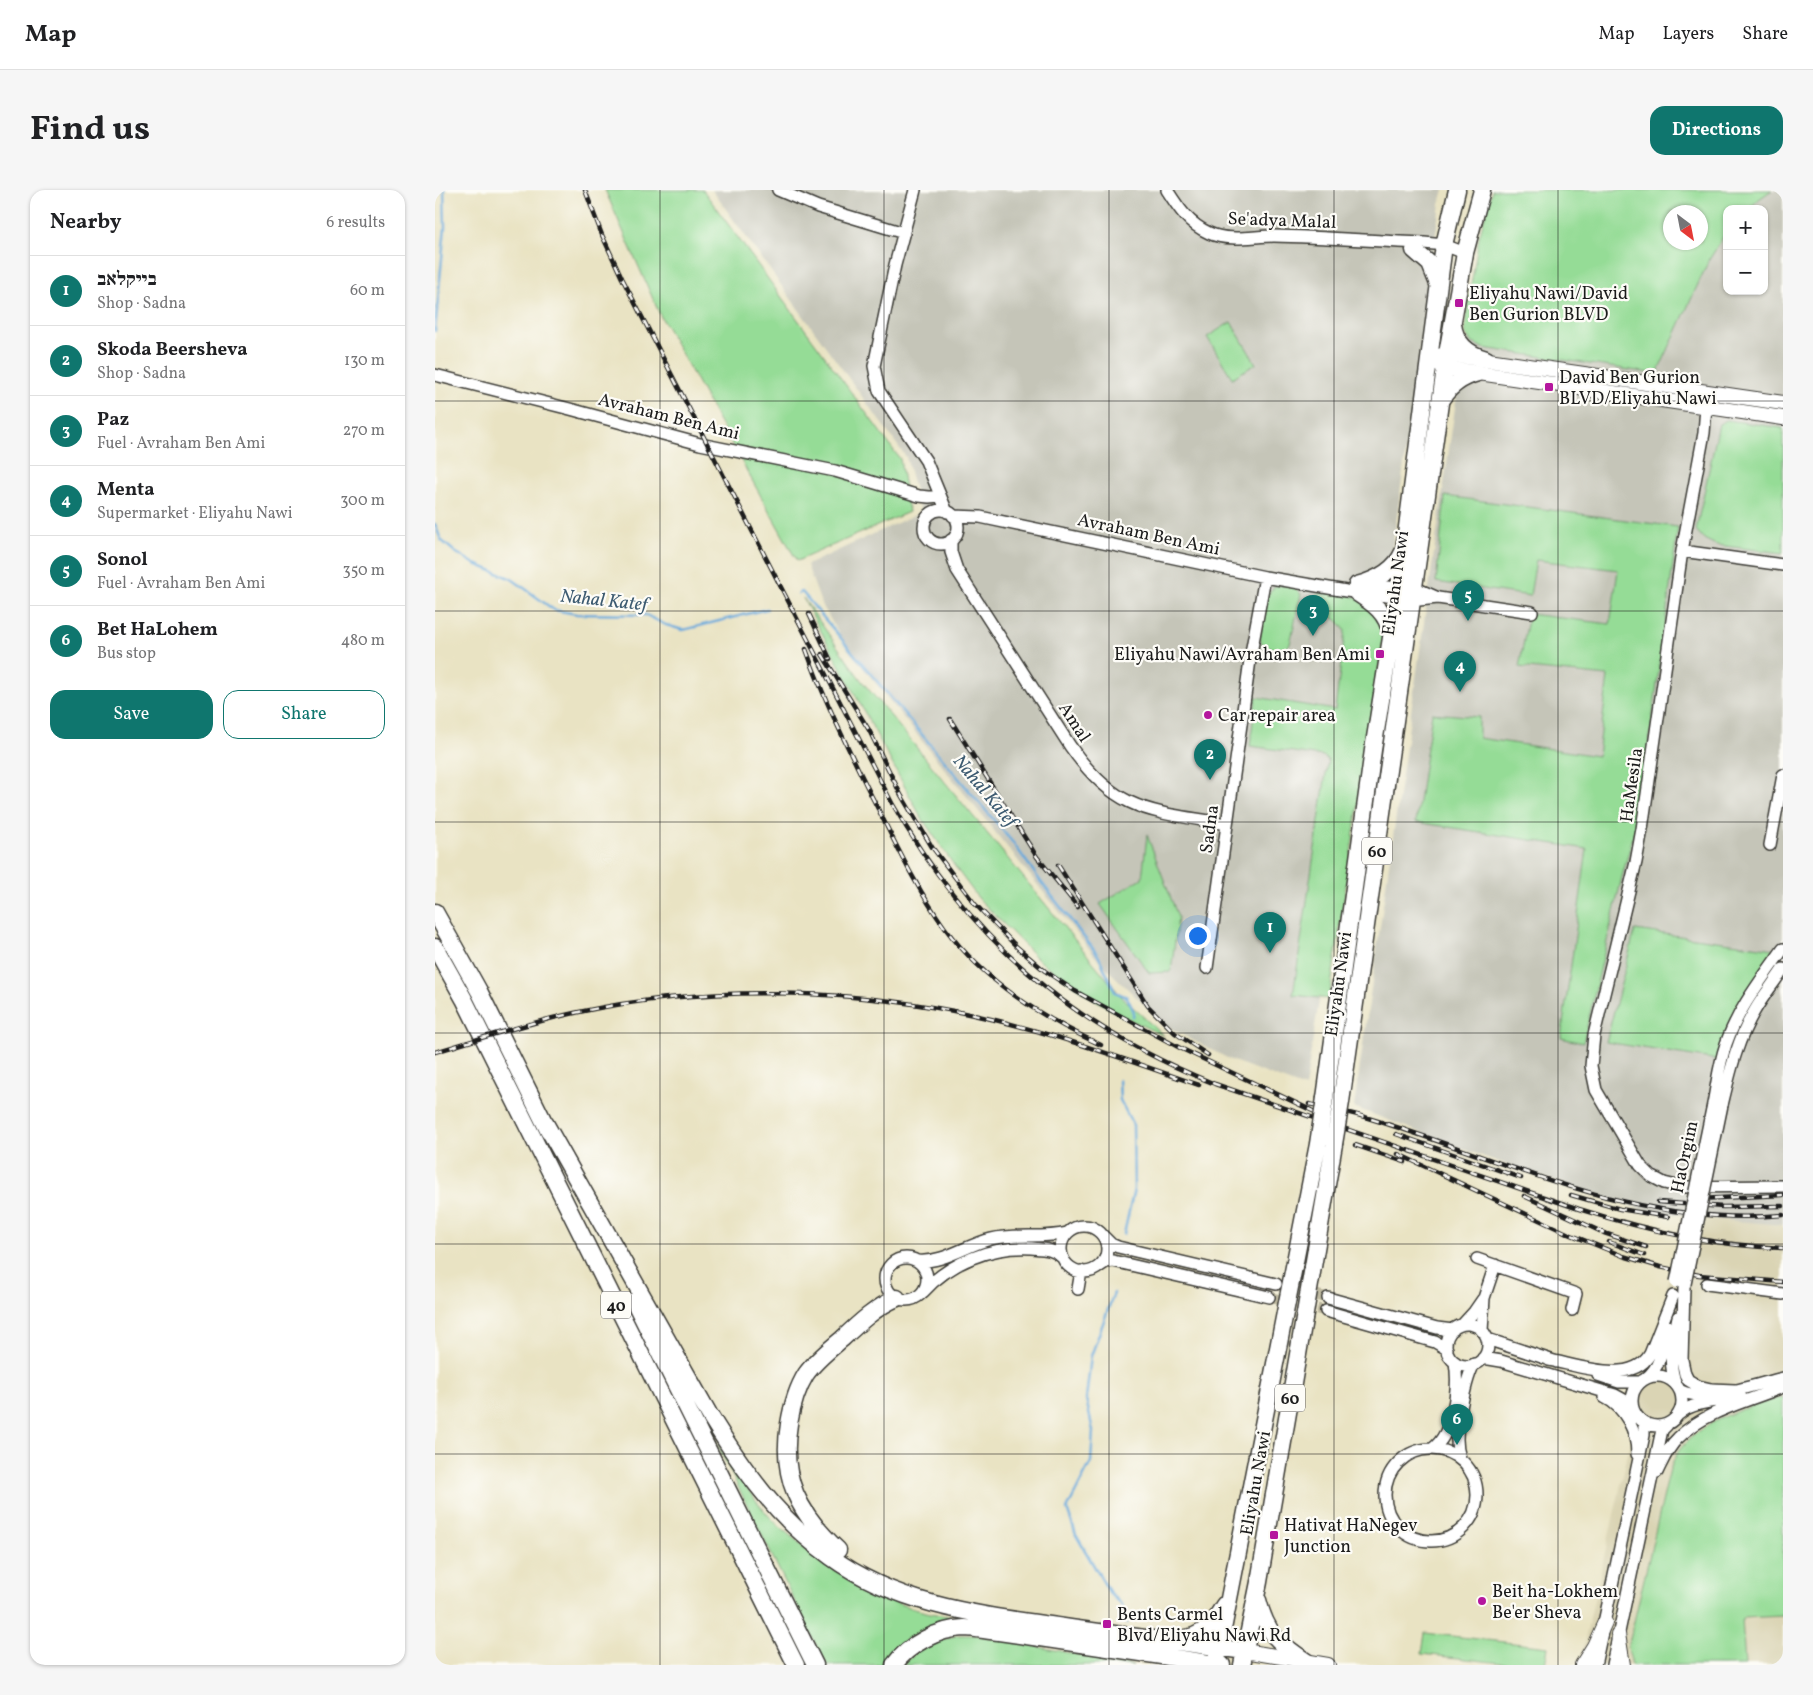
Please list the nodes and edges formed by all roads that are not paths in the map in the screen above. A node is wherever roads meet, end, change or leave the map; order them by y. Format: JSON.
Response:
{"nodes":[{"id":1,"x":778,"y":190,"type":"edge"},
{"id":2,"x":915,"y":190,"type":"edge"},
{"id":3,"x":1167,"y":190,"type":"edge"},
{"id":4,"x":1457,"y":190,"type":"edge"},
{"id":5,"x":1482,"y":190,"type":"edge"},
{"id":6,"x":905,"y":233,"type":"junction"},
{"id":7,"x":1385,"y":242,"type":"junction"},
{"id":8,"x":1414,"y":250,"type":"junction"},
{"id":9,"x":1443,"y":250,"type":"junction"},
{"id":10,"x":1465,"y":253,"type":"junction"},
{"id":11,"x":1439,"y":288,"type":"junction"},
{"id":12,"x":1453,"y":324,"type":"junction"},
{"id":13,"x":1429,"y":358,"type":"junction"},
{"id":14,"x":1446,"y":360,"type":"junction"},
{"id":15,"x":1482,"y":366,"type":"junction"},
{"id":16,"x":435,"y":375,"type":"edge"},
{"id":17,"x":1709,"y":392,"type":"junction"},
{"id":18,"x":1441,"y":401,"type":"junction"},
{"id":19,"x":1783,"y":403,"type":"edge"},
{"id":20,"x":1706,"y":407,"type":"junction"},
{"id":21,"x":1783,"y":418,"type":"edge"},
{"id":22,"x":937,"y":494,"type":"junction"},
{"id":23,"x":931,"y":514,"type":"junction"},
{"id":24,"x":950,"y":514,"type":"junction"},
{"id":25,"x":980,"y":518,"type":"junction"},
{"id":26,"x":958,"y":528,"type":"junction"},
{"id":27,"x":951,"y":540,"type":"junction"},
{"id":28,"x":939,"y":544,"type":"junction"},
{"id":29,"x":1404,"y":550,"type":"junction"},
{"id":30,"x":1681,"y":551,"type":"junction"},
{"id":31,"x":953,"y":561,"type":"junction"},
{"id":32,"x":1783,"y":565,"type":"edge"},
{"id":33,"x":1265,"y":577,"type":"junction"},
{"id":34,"x":1357,"y":589,"type":"junction"},
{"id":35,"x":1406,"y":594,"type":"junction"},
{"id":36,"x":1532,"y":612,"type":"dead end"},
{"id":37,"x":1391,"y":636,"type":"junction"},
{"id":38,"x":1783,"y":774,"type":"edge"},
{"id":39,"x":1227,"y":824,"type":"junction"},
{"id":40,"x":1770,"y":845,"type":"dead end"},
{"id":41,"x":435,"y":912,"type":"edge"},
{"id":42,"x":435,"y":947,"type":"edge"},
{"id":43,"x":1783,"y":949,"type":"edge"},
{"id":44,"x":1207,"y":968,"type":"dead end"},
{"id":45,"x":1783,"y":969,"type":"edge"},
{"id":46,"x":1718,"y":1105,"type":"junction"},
{"id":47,"x":545,"y":1123,"type":"junction"},
{"id":48,"x":1326,"y":1144,"type":"junction"},
{"id":49,"x":1783,"y":1186,"type":"edge"},
{"id":50,"x":1067,"y":1234,"type":"junction"},
{"id":51,"x":1103,"y":1236,"type":"junction"},
{"id":52,"x":1063,"y":1258,"type":"junction"},
{"id":53,"x":1477,"y":1259,"type":"dead end"},
{"id":54,"x":918,"y":1261,"type":"junction"},
{"id":55,"x":1495,"y":1265,"type":"junction"},
{"id":56,"x":1097,"y":1268,"type":"junction"},
{"id":57,"x":1081,"y":1271,"type":"junction"},
{"id":58,"x":1276,"y":1284,"type":"tunnel mouth"},
{"id":59,"x":1707,"y":1284,"type":"dead end"},
{"id":60,"x":1682,"y":1285,"type":"junction"},
{"id":61,"x":1078,"y":1289,"type":"dead end"},
{"id":62,"x":923,"y":1292,"type":"junction"},
{"id":63,"x":1783,"y":1294,"type":"edge"},
{"id":64,"x":1673,"y":1296,"type":"junction"},
{"id":65,"x":1269,"y":1297,"type":"tunnel mouth"},
{"id":66,"x":897,"y":1298,"type":"junction"},
{"id":67,"x":1328,"y":1298,"type":"tunnel mouth"},
{"id":68,"x":1484,"y":1298,"type":"junction"},
{"id":69,"x":1572,"y":1310,"type":"dead end"},
{"id":70,"x":1326,"y":1311,"type":"tunnel mouth"},
{"id":71,"x":1458,"y":1327,"type":"junction"},
{"id":72,"x":1485,"y":1335,"type":"junction"},
{"id":73,"x":1447,"y":1349,"type":"junction"},
{"id":74,"x":1549,"y":1360,"type":"junction"},
{"id":75,"x":1478,"y":1361,"type":"junction"},
{"id":76,"x":1455,"y":1362,"type":"junction"},
{"id":77,"x":1783,"y":1378,"type":"edge"},
{"id":78,"x":1642,"y":1381,"type":"junction"},
{"id":79,"x":1573,"y":1382,"type":"junction"},
{"id":80,"x":1783,"y":1387,"type":"edge"},
{"id":81,"x":1678,"y":1388,"type":"junction"},
{"id":82,"x":1735,"y":1390,"type":"junction"},
{"id":83,"x":1632,"y":1407,"type":"junction"},
{"id":84,"x":1679,"y":1414,"type":"junction"},
{"id":85,"x":1644,"y":1423,"type":"junction"},
{"id":86,"x":1667,"y":1424,"type":"junction"},
{"id":87,"x":1432,"y":1449,"type":"junction"},
{"id":88,"x":1460,"y":1458,"type":"junction"},
{"id":89,"x":1636,"y":1476,"type":"junction"},
{"id":90,"x":1647,"y":1496,"type":"junction"},
{"id":91,"x":1259,"y":1582,"type":"junction"},
{"id":92,"x":1231,"y":1595,"type":"junction"},
{"id":93,"x":908,"y":1596,"type":"junction"},
{"id":94,"x":1605,"y":1622,"type":"junction"},
{"id":95,"x":1618,"y":1634,"type":"junction"},
{"id":96,"x":1219,"y":1647,"type":"junction"},
{"id":97,"x":1168,"y":1654,"type":"edge"},
{"id":98,"x":1244,"y":1658,"type":"edge"},
{"id":99,"x":1307,"y":1662,"type":"junction"},
{"id":100,"x":796,"y":1665,"type":"edge"},
{"id":101,"x":815,"y":1665,"type":"edge"},
{"id":102,"x":894,"y":1665,"type":"edge"},
{"id":103,"x":1218,"y":1665,"type":"edge"},
{"id":104,"x":1328,"y":1665,"type":"edge"},
{"id":105,"x":1582,"y":1665,"type":"edge"},
{"id":106,"x":1595,"y":1665,"type":"edge"},
{"id":107,"x":1612,"y":1665,"type":"edge"},
{"id":108,"x":1623,"y":1665,"type":"edge"}],
"edges":[{"from":1,"to":6,"type":"street"},
{"from":2,"to":6,"type":"street"},
{"from":3,"to":7,"type":"street","name":"Se'adya Malal"},
{"from":4,"to":9,"type":"highway","name":"Eliyahu Nawi","number":"60"},
{"from":5,"to":10,"type":"highway","name":"Eliyahu Nawi","number":"60"},
{"from":6,"to":22,"type":"street"},
{"from":7,"to":8,"type":"street","name":"Se'adya Malal"},
{"from":7,"to":9,"type":"street","name":"Se'adya Malal"},
{"from":8,"to":9,"type":"street","name":"Se'adya Malal"},
{"from":8,"to":11,"type":"highway"},
{"from":9,"to":10,"type":"street","name":"Se'adya Malal"},
{"from":9,"to":11,"type":"highway","name":"Eliyahu Nawi","number":"60"},
{"from":10,"to":12,"type":"highway","name":"Eliyahu Nawi","number":"60"},
{"from":11,"to":13,"type":"highway","name":"Eliyahu Nawi","number":"60"},
{"from":12,"to":14,"type":"highway","name":"Eliyahu Nawi","number":"60"},
{"from":12,"to":15,"type":"highway"},
{"from":13,"to":14,"type":"main road"},
{"from":13,"to":29,"type":"highway","name":"Eliyahu Nawi","number":"60"},
{"from":14,"to":15,"type":"main road"},
{"from":14,"to":18,"type":"highway","name":"Eliyahu Nawi","number":"60"},
{"from":15,"to":17,"type":"main road"},
{"from":15,"to":18,"type":"highway"},
{"from":15,"to":20,"type":"main road"},
{"from":16,"to":22,"type":"street","name":"Avraham Ben Ami"},
{"from":17,"to":19,"type":"main road"},
{"from":17,"to":20,"type":"street","name":"HaMesila"},
{"from":18,"to":35,"type":"highway","name":"Eliyahu Nawi","number":"60"},
{"from":20,"to":21,"type":"main road"},
{"from":20,"to":30,"type":"street","name":"HaMesila"},
{"from":22,"to":23,"type":"street"},
{"from":22,"to":24,"type":"street"},
{"from":23,"to":24,"type":"street"},
{"from":23,"to":28,"type":"street"},
{"from":24,"to":25,"type":"street","name":"Avraham Ben Ami"},
{"from":24,"to":26,"type":"street"},
{"from":25,"to":26,"type":"street"},
{"from":25,"to":33,"type":"street","name":"Avraham Ben Ami"},
{"from":26,"to":27,"type":"street"},
{"from":27,"to":28,"type":"street"},
{"from":27,"to":31,"type":"street","name":"Amal"},
{"from":28,"to":31,"type":"street","name":"Amal"},
{"from":29,"to":34,"type":"highway"},
{"from":29,"to":35,"type":"highway","name":"Eliyahu Nawi","number":"60"},
{"from":30,"to":32,"type":"street"},
{"from":30,"to":49,"type":"street","name":"HaMesila"},
{"from":31,"to":39,"type":"street","name":"Amal"},
{"from":33,"to":34,"type":"street","name":"Avraham Ben Ami"},
{"from":33,"to":39,"type":"street","name":"Sadna"},
{"from":34,"to":35,"type":"street","name":"Avraham Ben Ami"},
{"from":34,"to":37,"type":"highway"},
{"from":35,"to":36,"type":"street","name":"Avraham Ben Ami"},
{"from":35,"to":37,"type":"highway","name":"Eliyahu Nawi","number":"60"},
{"from":35,"to":48,"type":"highway","name":"Eliyahu Nawi","number":"60","bridge":true},
{"from":37,"to":48,"type":"highway","name":"Eliyahu Nawi","number":"60","bridge":true},
{"from":38,"to":40,"type":"street"},
{"from":39,"to":44,"type":"street","name":"Sadna"},
{"from":41,"to":47,"type":"highway","number":"40"},
{"from":42,"to":100,"type":"highway","number":"40"},
{"from":43,"to":46,"type":"street","name":"HaOrgim"},
{"from":45,"to":46,"type":"street","name":"HaOrgim"},
{"from":46,"to":60,"type":"street","name":"HaOrgim","bridge":true},
{"from":47,"to":93,"type":"highway"},
{"from":47,"to":101,"type":"highway","number":"40"},
{"from":48,"to":91,"type":"highway","name":"Eliyahu Nawi","number":"60"},
{"from":48,"to":92,"type":"highway","name":"Eliyahu Nawi","number":"60"},
{"from":50,"to":51,"type":"street"},
{"from":50,"to":52,"type":"street"},
{"from":50,"to":54,"type":"street"},
{"from":51,"to":56,"type":"street"},
{"from":51,"to":58,"type":"street"},
{"from":52,"to":57,"type":"street"},
{"from":52,"to":62,"type":"street"},
{"from":53,"to":55,"type":"street"},
{"from":54,"to":62,"type":"street"},
{"from":54,"to":66,"type":"street"},
{"from":55,"to":68,"type":"street"},
{"from":55,"to":69,"type":"street"},
{"from":56,"to":57,"type":"street"},
{"from":56,"to":65,"type":"street"},
{"from":57,"to":61,"type":"street"},
{"from":59,"to":63,"type":"street"},
{"from":60,"to":64,"type":"street","name":"HaOrgim"},
{"from":60,"to":81,"type":"street","name":"HaOrgim"},
{"from":60,"to":82,"type":"street"},
{"from":62,"to":66,"type":"street"},
{"from":64,"to":74,"type":"street"},
{"from":64,"to":78,"type":"street","name":"HaOrgim"},
{"from":66,"to":93,"type":"highway"},
{"from":67,"to":71,"type":"street"},
{"from":68,"to":71,"type":"street"},
{"from":68,"to":72,"type":"street"},
{"from":70,"to":73,"type":"street"},
{"from":71,"to":72,"type":"street"},
{"from":71,"to":73,"type":"street"},
{"from":72,"to":74,"type":"street"},
{"from":72,"to":75,"type":"street"},
{"from":73,"to":76,"type":"street"},
{"from":74,"to":78,"type":"street"},
{"from":75,"to":76,"type":"street"},
{"from":75,"to":79,"type":"street"},
{"from":75,"to":88,"type":"street"},
{"from":76,"to":87,"type":"street"},
{"from":77,"to":82,"type":"street"},
{"from":78,"to":81,"type":"street"},
{"from":78,"to":83,"type":"street"},
{"from":79,"to":83,"type":"street"},
{"from":79,"to":89,"type":"street"},
{"from":80,"to":84,"type":"street"},
{"from":80,"to":90,"type":"street"},
{"from":81,"to":82,"type":"street"},
{"from":81,"to":84,"type":"street"},
{"from":83,"to":85,"type":"street"},
{"from":84,"to":86,"type":"street"},
{"from":85,"to":86,"type":"street"},
{"from":85,"to":89,"type":"street"},
{"from":86,"to":90,"type":"street"},
{"from":87,"to":88,"type":"street"},
{"from":87,"to":88,"type":"street"},
{"from":89,"to":94,"type":"street"},
{"from":90,"to":95,"type":"street"},
{"from":91,"to":98,"type":"highway","name":"Eliyahu Nawi","number":"60"},
{"from":91,"to":99,"type":"highway"},
{"from":92,"to":96,"type":"highway","name":"Eliyahu Nawi","number":"60"},
{"from":92,"to":97,"type":"highway"},
{"from":93,"to":97,"type":"highway"},
{"from":94,"to":105,"type":"main road"},
{"from":94,"to":106,"type":"street"},
{"from":95,"to":107,"type":"street"},
{"from":95,"to":108,"type":"main road"},
{"from":96,"to":97,"type":"highway"},
{"from":96,"to":98,"type":"highway"},
{"from":96,"to":103,"type":"highway","number":"60"},
{"from":97,"to":102,"type":"highway"},
{"from":97,"to":103,"type":"highway"},
{"from":98,"to":99,"type":"main road"},
{"from":99,"to":104,"type":"main road"}]}
